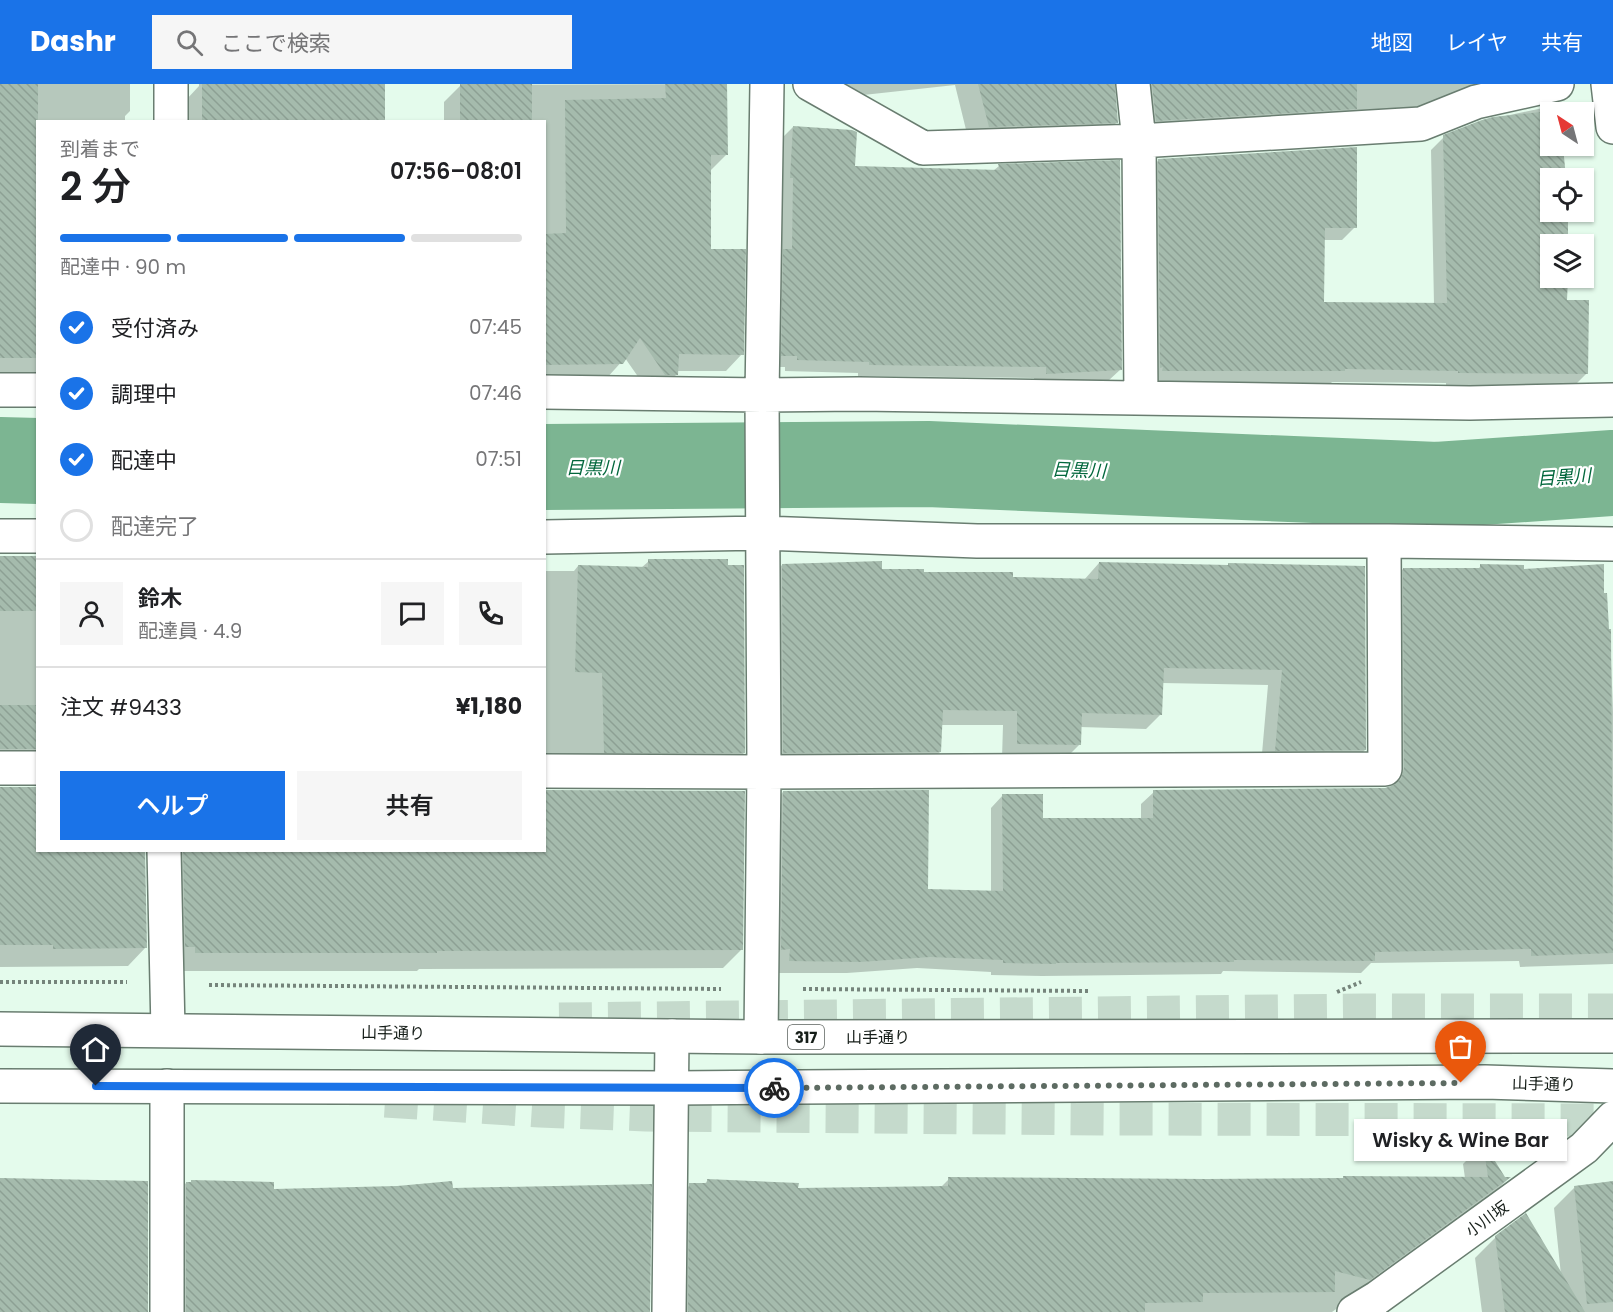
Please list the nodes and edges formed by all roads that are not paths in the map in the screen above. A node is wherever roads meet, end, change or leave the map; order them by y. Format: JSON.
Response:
{"nodes":[{"id":1,"x":171,"y":84,"type":"edge"},
{"id":2,"x":767,"y":84,"type":"edge"},
{"id":3,"x":810,"y":84,"type":"edge"},
{"id":4,"x":1133,"y":84,"type":"edge"},
{"id":5,"x":1557,"y":84,"type":"edge"},
{"id":6,"x":1608,"y":84,"type":"edge"},
{"id":7,"x":1455,"y":97,"type":"edge"},
{"id":8,"x":171,"y":120,"type":"edge"},
{"id":9,"x":1613,"y":127,"type":"edge"},
{"id":10,"x":1139,"y":141,"type":"junction"},
{"id":11,"x":0,"y":390,"type":"edge"},
{"id":12,"x":36,"y":390,"type":"edge"},
{"id":13,"x":546,"y":392,"type":"edge"},
{"id":14,"x":1141,"y":399,"type":"junction"},
{"id":15,"x":1613,"y":400,"type":"edge"},
{"id":16,"x":762,"y":404,"type":"junction"},
{"id":17,"x":763,"y":524,"type":"junction"},
{"id":18,"x":0,"y":536,"type":"edge"},
{"id":19,"x":36,"y":536,"type":"edge"},
{"id":20,"x":546,"y":537,"type":"edge"},
{"id":21,"x":1384,"y":542,"type":"junction"},
{"id":22,"x":1613,"y":544,"type":"edge"},
{"id":23,"x":0,"y":768,"type":"edge"},
{"id":24,"x":36,"y":768,"type":"edge"},
{"id":25,"x":546,"y":771,"type":"edge"},
{"id":26,"x":764,"y":772,"type":"junction"},
{"id":27,"x":164,"y":852,"type":"edge"},
{"id":28,"x":0,"y":1029,"type":"edge"},
{"id":29,"x":168,"y":1030,"type":"junction"},
{"id":30,"x":672,"y":1036,"type":"junction"},
{"id":31,"x":1613,"y":1036,"type":"edge"},
{"id":32,"x":760,"y":1037,"type":"junction"},
{"id":33,"x":0,"y":1086,"type":"edge"},
{"id":34,"x":167,"y":1086,"type":"junction"},
{"id":35,"x":1613,"y":1086,"type":"edge"},
{"id":36,"x":673,"y":1088,"type":"junction"},
{"id":37,"x":1613,"y":1118,"type":"edge"},
{"id":38,"x":167,"y":1312,"type":"edge"},
{"id":39,"x":669,"y":1312,"type":"edge"},
{"id":40,"x":1354,"y":1312,"type":"edge"}],
"edges":[{"from":1,"to":8,"type":"street"},
{"from":2,"to":16,"type":"street"},
{"from":3,"to":10,"type":"street"},
{"from":4,"to":10,"type":"street"},
{"from":5,"to":7,"type":"street"},
{"from":6,"to":9,"type":"street"},
{"from":7,"to":10,"type":"street"},
{"from":10,"to":14,"type":"street"},
{"from":11,"to":12,"type":"street"},
{"from":13,"to":16,"type":"street"},
{"from":14,"to":15,"type":"street"},
{"from":14,"to":16,"type":"street"},
{"from":16,"to":17,"type":"street"},
{"from":17,"to":20,"type":"street"},
{"from":17,"to":21,"type":"street"},
{"from":17,"to":26,"type":"street"},
{"from":18,"to":19,"type":"street"},
{"from":21,"to":22,"type":"street"},
{"from":21,"to":26,"type":"street"},
{"from":23,"to":24,"type":"street"},
{"from":25,"to":26,"type":"street"},
{"from":26,"to":32,"type":"street"},
{"from":27,"to":29,"type":"street"},
{"from":28,"to":29,"type":"street","name":"山手通り","number":"317"},
{"from":29,"to":30,"type":"street","name":"山手通り","number":"317"},
{"from":30,"to":32,"type":"street","name":"山手通り","number":"317"},
{"from":30,"to":36,"type":"street"},
{"from":31,"to":32,"type":"street","name":"山手通り","number":"317"},
{"from":33,"to":34,"type":"street","name":"山手通り"},
{"from":34,"to":36,"type":"street","name":"山手通り"},
{"from":34,"to":38,"type":"street"},
{"from":35,"to":36,"type":"street","name":"山手通り"},
{"from":36,"to":39,"type":"street"},
{"from":37,"to":40,"type":"street","name":"小川坂"}]}
